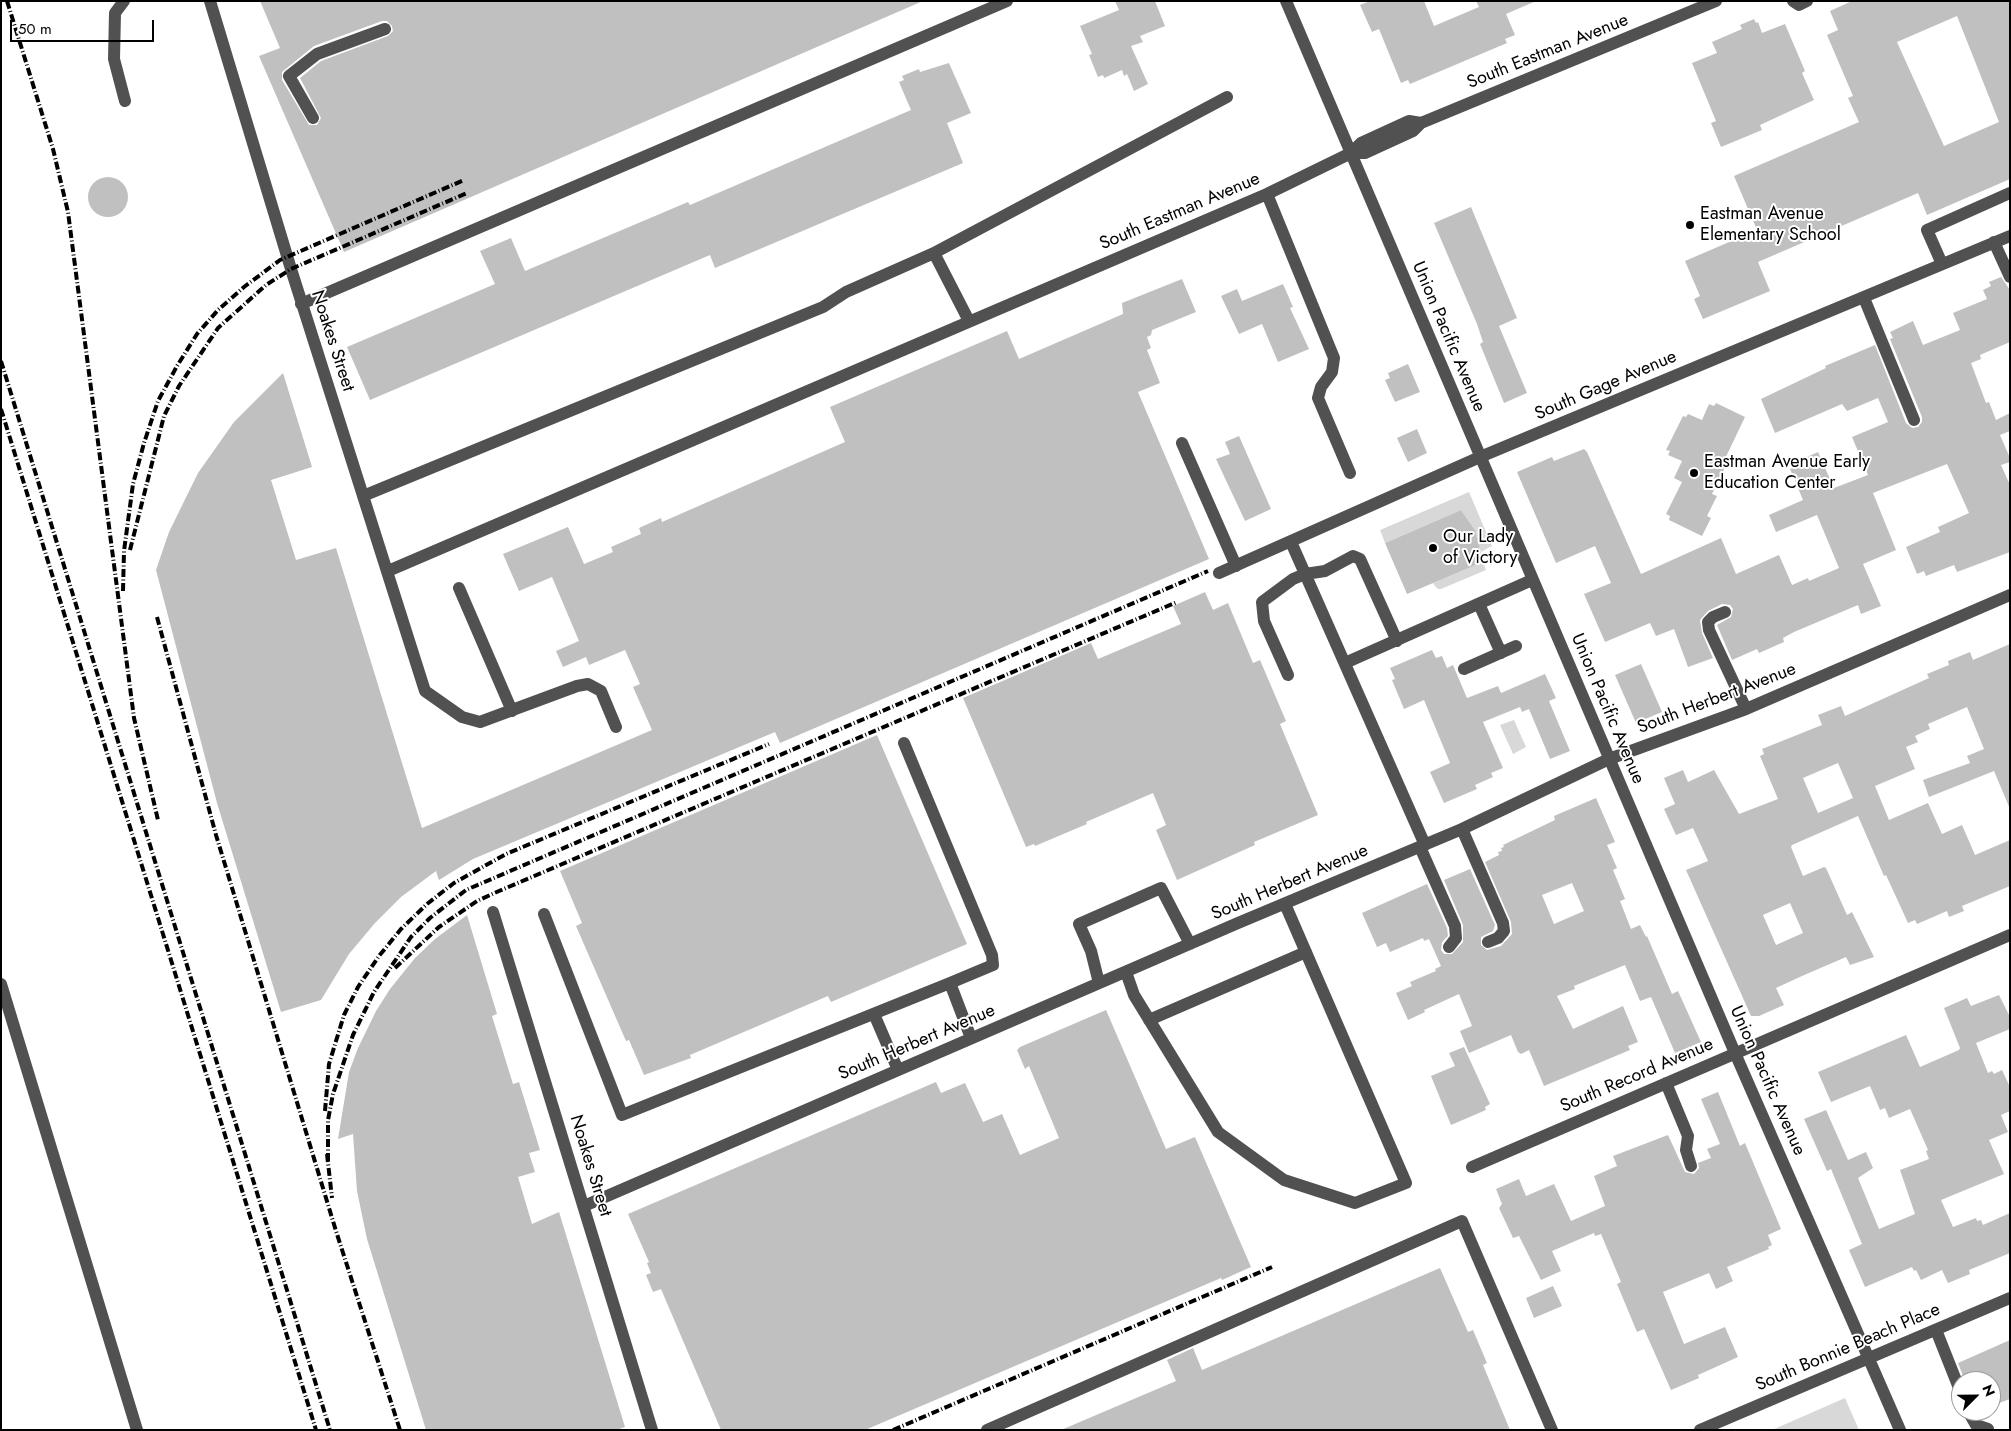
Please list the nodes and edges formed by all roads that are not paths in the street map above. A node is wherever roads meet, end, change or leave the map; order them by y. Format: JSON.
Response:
{"nodes":[{"id":1,"x":124,"y":1,"type":"edge"},
{"id":2,"x":210,"y":1,"type":"edge"},
{"id":3,"x":1007,"y":1,"type":"edge"},
{"id":4,"x":1286,"y":1,"type":"edge"},
{"id":5,"x":1716,"y":1,"type":"edge"},
{"id":6,"x":1793,"y":1,"type":"edge"},
{"id":7,"x":1807,"y":1,"type":"edge"},
{"id":8,"x":385,"y":29,"type":"dead end"},
{"id":9,"x":1227,"y":97,"type":"dead end"},
{"id":10,"x":125,"y":102,"type":"dead end"},
{"id":11,"x":313,"y":118,"type":"dead end"},
{"id":12,"x":1351,"y":154,"type":"junction"},
{"id":13,"x":2010,"y":193,"type":"edge"},
{"id":14,"x":1267,"y":194,"type":"junction"},
{"id":15,"x":2010,"y":236,"type":"edge"},
{"id":16,"x":1994,"y":242,"type":"junction"},
{"id":17,"x":934,"y":253,"type":"junction"},
{"id":18,"x":1942,"y":264,"type":"junction"},
{"id":19,"x":2010,"y":277,"type":"edge"},
{"id":20,"x":1864,"y":298,"type":"junction"},
{"id":21,"x":301,"y":304,"type":"junction"},
{"id":22,"x":969,"y":321,"type":"junction"},
{"id":23,"x":1914,"y":420,"type":"dead end"},
{"id":24,"x":1182,"y":443,"type":"dead end"},
{"id":25,"x":1480,"y":457,"type":"junction"},
{"id":26,"x":1350,"y":473,"type":"dead end"},
{"id":27,"x":363,"y":496,"type":"junction"},
{"id":28,"x":1291,"y":542,"type":"junction"},
{"id":29,"x":1236,"y":566,"type":"junction"},
{"id":30,"x":388,"y":571,"type":"junction"},
{"id":31,"x":1219,"y":573,"type":"dead end"},
{"id":32,"x":1305,"y":574,"type":"junction"},
{"id":33,"x":1532,"y":580,"type":"junction"},
{"id":34,"x":459,"y":588,"type":"dead end"},
{"id":35,"x":2010,"y":595,"type":"edge"},
{"id":36,"x":1479,"y":604,"type":"junction"},
{"id":37,"x":1725,"y":612,"type":"dead end"},
{"id":38,"x":1397,"y":641,"type":"junction"},
{"id":39,"x":1516,"y":646,"type":"dead end"},
{"id":40,"x":1501,"y":653,"type":"junction"},
{"id":41,"x":1345,"y":664,"type":"junction"},
{"id":42,"x":1464,"y":668,"type":"dead end"},
{"id":43,"x":1288,"y":675,"type":"dead end"},
{"id":44,"x":1746,"y":709,"type":"junction"},
{"id":45,"x":512,"y":710,"type":"junction"},
{"id":46,"x":616,"y":727,"type":"dead end"},
{"id":47,"x":904,"y":742,"type":"dead end"},
{"id":48,"x":1610,"y":759,"type":"junction"},
{"id":49,"x":1462,"y":829,"type":"junction"},
{"id":50,"x":1422,"y":846,"type":"junction"},
{"id":51,"x":1285,"y":904,"type":"junction"},
{"id":52,"x":493,"y":912,"type":"dead end"},
{"id":53,"x":544,"y":914,"type":"dead end"},
{"id":54,"x":2010,"y":935,"type":"edge"},
{"id":55,"x":1488,"y":942,"type":"dead end"},
{"id":56,"x":1190,"y":944,"type":"junction"},
{"id":57,"x":1448,"y":947,"type":"dead end"},
{"id":58,"x":1306,"y":952,"type":"junction"},
{"id":59,"x":1126,"y":972,"type":"junction"},
{"id":60,"x":950,"y":983,"type":"junction"},
{"id":61,"x":1,"y":984,"type":"edge"},
{"id":62,"x":1099,"y":984,"type":"junction"},
{"id":63,"x":874,"y":1014,"type":"junction"},
{"id":64,"x":1149,"y":1020,"type":"junction"},
{"id":65,"x":971,"y":1038,"type":"junction"},
{"id":66,"x":1735,"y":1053,"type":"junction"},
{"id":67,"x":898,"y":1070,"type":"junction"},
{"id":68,"x":1666,"y":1083,"type":"junction"},
{"id":69,"x":1691,"y":1166,"type":"dead end"},
{"id":70,"x":1472,"y":1167,"type":"dead end"},
{"id":71,"x":584,"y":1206,"type":"junction"},
{"id":72,"x":2010,"y":1298,"type":"edge"},
{"id":73,"x":1936,"y":1330,"type":"junction"},
{"id":74,"x":1870,"y":1358,"type":"junction"},
{"id":75,"x":1952,"y":1371,"type":"edge"},
{"id":76,"x":1974,"y":1421,"type":"edge"},
{"id":77,"x":1988,"y":1429,"type":"edge"},
{"id":78,"x":137,"y":1430,"type":"edge"},
{"id":79,"x":652,"y":1430,"type":"edge"},
{"id":80,"x":986,"y":1430,"type":"edge"},
{"id":81,"x":1552,"y":1430,"type":"edge"},
{"id":82,"x":1700,"y":1430,"type":"edge"},
{"id":83,"x":1900,"y":1430,"type":"edge"}],
"edges":[{"from":1,"to":10,"type":"street"},
{"from":2,"to":21,"type":"street","name":"Noakes Street"},
{"from":3,"to":21,"type":"street"},
{"from":4,"to":12,"type":"street","name":"Union Pacific Avenue"},
{"from":5,"to":12,"type":"street","name":"South Eastman Avenue"},
{"from":6,"to":7,"type":"street"},
{"from":8,"to":11,"type":"street"},
{"from":9,"to":17,"type":"street"},
{"from":12,"to":14,"type":"street","name":"South Eastman Avenue"},
{"from":12,"to":25,"type":"street","name":"Union Pacific Avenue"},
{"from":13,"to":18,"type":"street"},
{"from":14,"to":22,"type":"street","name":"South Eastman Avenue"},
{"from":14,"to":26,"type":"street"},
{"from":15,"to":16,"type":"street","name":"South Gage Avenue"},
{"from":16,"to":18,"type":"street","name":"South Gage Avenue"},
{"from":16,"to":19,"type":"street"},
{"from":17,"to":22,"type":"street"},
{"from":17,"to":27,"type":"street"},
{"from":18,"to":20,"type":"street","name":"South Gage Avenue"},
{"from":20,"to":23,"type":"street"},
{"from":20,"to":25,"type":"street","name":"South Gage Avenue"},
{"from":21,"to":27,"type":"street","name":"Noakes Street"},
{"from":22,"to":30,"type":"street","name":"South Eastman Avenue"},
{"from":24,"to":29,"type":"street"},
{"from":25,"to":28,"type":"street","name":"South Gage Avenue"},
{"from":25,"to":33,"type":"street","name":"Union Pacific Avenue"},
{"from":27,"to":30,"type":"street","name":"Noakes Street"},
{"from":28,"to":29,"type":"street","name":"South Gage Avenue"},
{"from":28,"to":32,"type":"street"},
{"from":29,"to":31,"type":"street","name":"South Gage Avenue"},
{"from":30,"to":45,"type":"street","name":"Noakes Street"},
{"from":32,"to":38,"type":"street"},
{"from":32,"to":41,"type":"street"},
{"from":32,"to":43,"type":"street"},
{"from":33,"to":36,"type":"street"},
{"from":33,"to":48,"type":"street","name":"Union Pacific Avenue"},
{"from":34,"to":45,"type":"street"},
{"from":35,"to":44,"type":"street","name":"South Herbert Avenue"},
{"from":36,"to":38,"type":"street"},
{"from":36,"to":40,"type":"street"},
{"from":37,"to":44,"type":"street"},
{"from":38,"to":41,"type":"street"},
{"from":39,"to":40,"type":"street"},
{"from":40,"to":42,"type":"street"},
{"from":41,"to":50,"type":"street"},
{"from":44,"to":48,"type":"street","name":"South Herbert Avenue"},
{"from":45,"to":46,"type":"street"},
{"from":47,"to":60,"type":"street"},
{"from":48,"to":49,"type":"street","name":"South Herbert Avenue"},
{"from":48,"to":66,"type":"street","name":"Union Pacific Avenue"},
{"from":49,"to":50,"type":"street","name":"South Herbert Avenue"},
{"from":49,"to":55,"type":"street"},
{"from":50,"to":51,"type":"street","name":"South Herbert Avenue"},
{"from":50,"to":57,"type":"street"},
{"from":51,"to":56,"type":"street","name":"South Herbert Avenue"},
{"from":51,"to":58,"type":"street"},
{"from":52,"to":71,"type":"street","name":"Noakes Street"},
{"from":53,"to":63,"type":"street"},
{"from":54,"to":66,"type":"street","name":"South Record Avenue"},
{"from":56,"to":59,"type":"street","name":"South Herbert Avenue"},
{"from":56,"to":62,"type":"street"},
{"from":58,"to":64,"type":"street"},
{"from":58,"to":64,"type":"street"},
{"from":59,"to":62,"type":"street","name":"South Herbert Avenue"},
{"from":59,"to":64,"type":"street"},
{"from":60,"to":63,"type":"street"},
{"from":60,"to":65,"type":"street"},
{"from":61,"to":78,"type":"street"},
{"from":62,"to":65,"type":"street","name":"South Herbert Avenue"},
{"from":63,"to":67,"type":"street"},
{"from":65,"to":67,"type":"street","name":"South Herbert Avenue"},
{"from":66,"to":68,"type":"street","name":"South Record Avenue"},
{"from":66,"to":74,"type":"street","name":"Union Pacific Avenue"},
{"from":67,"to":71,"type":"street","name":"South Herbert Avenue"},
{"from":68,"to":69,"type":"street"},
{"from":68,"to":70,"type":"street","name":"South Record Avenue"},
{"from":71,"to":79,"type":"street","name":"Noakes Street"},
{"from":72,"to":73,"type":"street","name":"South Bonnie Beach Place"},
{"from":73,"to":74,"type":"street","name":"South Bonnie Beach Place"},
{"from":73,"to":75,"type":"street"},
{"from":74,"to":82,"type":"street","name":"South Bonnie Beach Place"},
{"from":74,"to":83,"type":"street","name":"Union Pacific Avenue"},
{"from":76,"to":77,"type":"street"},
{"from":80,"to":81,"type":"street"}]}
